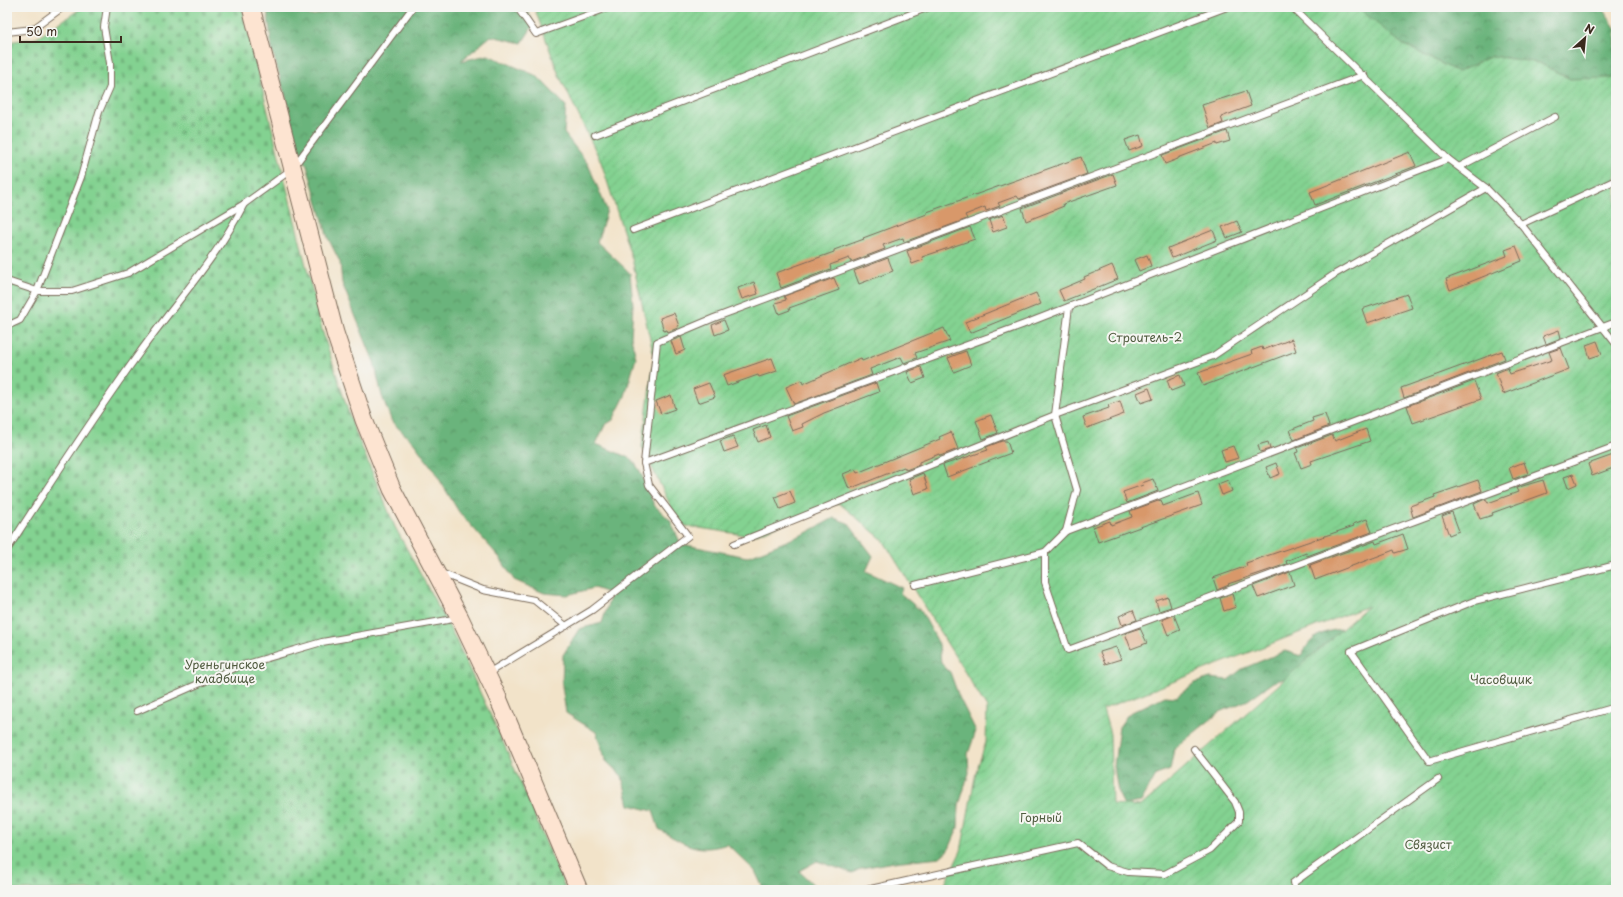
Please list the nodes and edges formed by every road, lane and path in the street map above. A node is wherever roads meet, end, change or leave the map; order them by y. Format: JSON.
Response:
{"nodes":[{"id":1,"x":63,"y":7,"type":"edge"},
{"id":2,"x":107,"y":7,"type":"edge"},
{"id":3,"x":251,"y":7,"type":"edge"},
{"id":4,"x":413,"y":7,"type":"edge"},
{"id":5,"x":517,"y":7,"type":"edge"},
{"id":6,"x":610,"y":7,"type":"edge"},
{"id":7,"x":929,"y":7,"type":"edge"},
{"id":8,"x":1227,"y":7,"type":"edge"},
{"id":9,"x":1292,"y":7,"type":"edge"},
{"id":10,"x":7,"y":32,"type":"edge"},
{"id":11,"x":1364,"y":75,"type":"junction"},
{"id":12,"x":1555,"y":117,"type":"dead end"},
{"id":13,"x":595,"y":135,"type":"dead end"},
{"id":14,"x":1448,"y":159,"type":"junction"},
{"id":15,"x":1459,"y":167,"type":"junction"},
{"id":16,"x":292,"y":169,"type":"junction"},
{"id":17,"x":1616,"y":180,"type":"edge"},
{"id":18,"x":1486,"y":188,"type":"junction"},
{"id":19,"x":244,"y":204,"type":"junction"},
{"id":20,"x":1521,"y":224,"type":"junction"},
{"id":21,"x":632,"y":230,"type":"dead end"},
{"id":22,"x":7,"y":281,"type":"edge"},
{"id":23,"x":37,"y":291,"type":"junction"},
{"id":24,"x":1069,"y":307,"type":"junction"},
{"id":25,"x":1616,"y":322,"type":"edge"},
{"id":26,"x":7,"y":326,"type":"edge"},
{"id":27,"x":1604,"y":326,"type":"junction"},
{"id":28,"x":1616,"y":344,"type":"edge"},
{"id":29,"x":1055,"y":414,"type":"junction"},
{"id":30,"x":1616,"y":446,"type":"edge"},
{"id":31,"x":644,"y":463,"type":"junction"},
{"id":32,"x":1066,"y":530,"type":"junction"},
{"id":33,"x":734,"y":544,"type":"dead end"},
{"id":34,"x":7,"y":550,"type":"edge"},
{"id":35,"x":1045,"y":552,"type":"junction"},
{"id":36,"x":1616,"y":565,"type":"edge"},
{"id":37,"x":436,"y":571,"type":"junction"},
{"id":38,"x":915,"y":585,"type":"dead end"},
{"id":39,"x":460,"y":618,"type":"junction"},
{"id":40,"x":566,"y":626,"type":"junction"},
{"id":41,"x":487,"y":674,"type":"junction"},
{"id":42,"x":1616,"y":707,"type":"edge"},
{"id":43,"x":137,"y":711,"type":"dead end"},
{"id":44,"x":1194,"y":749,"type":"dead end"},
{"id":45,"x":1438,"y":779,"type":"dead end"},
{"id":46,"x":579,"y":890,"type":"edge"},
{"id":47,"x":866,"y":890,"type":"edge"},
{"id":48,"x":1296,"y":890,"type":"edge"}],
"edges":[{"from":1,"to":10,"type":"lane"},
{"from":2,"to":23,"type":"lane"},
{"from":3,"to":16,"type":"main road"},
{"from":4,"to":16,"type":"lane"},
{"from":5,"to":6,"type":"lane"},
{"from":7,"to":13,"type":"lane"},
{"from":8,"to":21,"type":"lane"},
{"from":9,"to":11,"type":"lane"},
{"from":11,"to":14,"type":"lane"},
{"from":11,"to":31,"type":"lane"},
{"from":12,"to":15,"type":"lane"},
{"from":14,"to":15,"type":"lane"},
{"from":14,"to":24,"type":"lane"},
{"from":15,"to":18,"type":"lane"},
{"from":16,"to":19,"type":"lane"},
{"from":16,"to":37,"type":"main road"},
{"from":17,"to":20,"type":"lane"},
{"from":18,"to":20,"type":"lane"},
{"from":18,"to":29,"type":"lane"},
{"from":19,"to":23,"type":"lane"},
{"from":19,"to":34,"type":"lane"},
{"from":20,"to":27,"type":"lane"},
{"from":22,"to":23,"type":"lane"},
{"from":23,"to":26,"type":"lane"},
{"from":24,"to":29,"type":"lane"},
{"from":24,"to":31,"type":"lane"},
{"from":25,"to":27,"type":"lane"},
{"from":27,"to":28,"type":"lane"},
{"from":27,"to":32,"type":"lane"},
{"from":29,"to":32,"type":"lane"},
{"from":29,"to":33,"type":"lane"},
{"from":30,"to":35,"type":"lane"},
{"from":31,"to":40,"type":"lane"},
{"from":32,"to":35,"type":"lane"},
{"from":35,"to":38,"type":"lane"},
{"from":36,"to":42,"type":"lane"},
{"from":37,"to":39,"type":"main road"},
{"from":37,"to":40,"type":"lane"},
{"from":39,"to":41,"type":"main road"},
{"from":39,"to":43,"type":"lane"},
{"from":40,"to":41,"type":"lane"},
{"from":41,"to":46,"type":"main road"},
{"from":44,"to":47,"type":"lane"},
{"from":45,"to":48,"type":"lane"}]}
